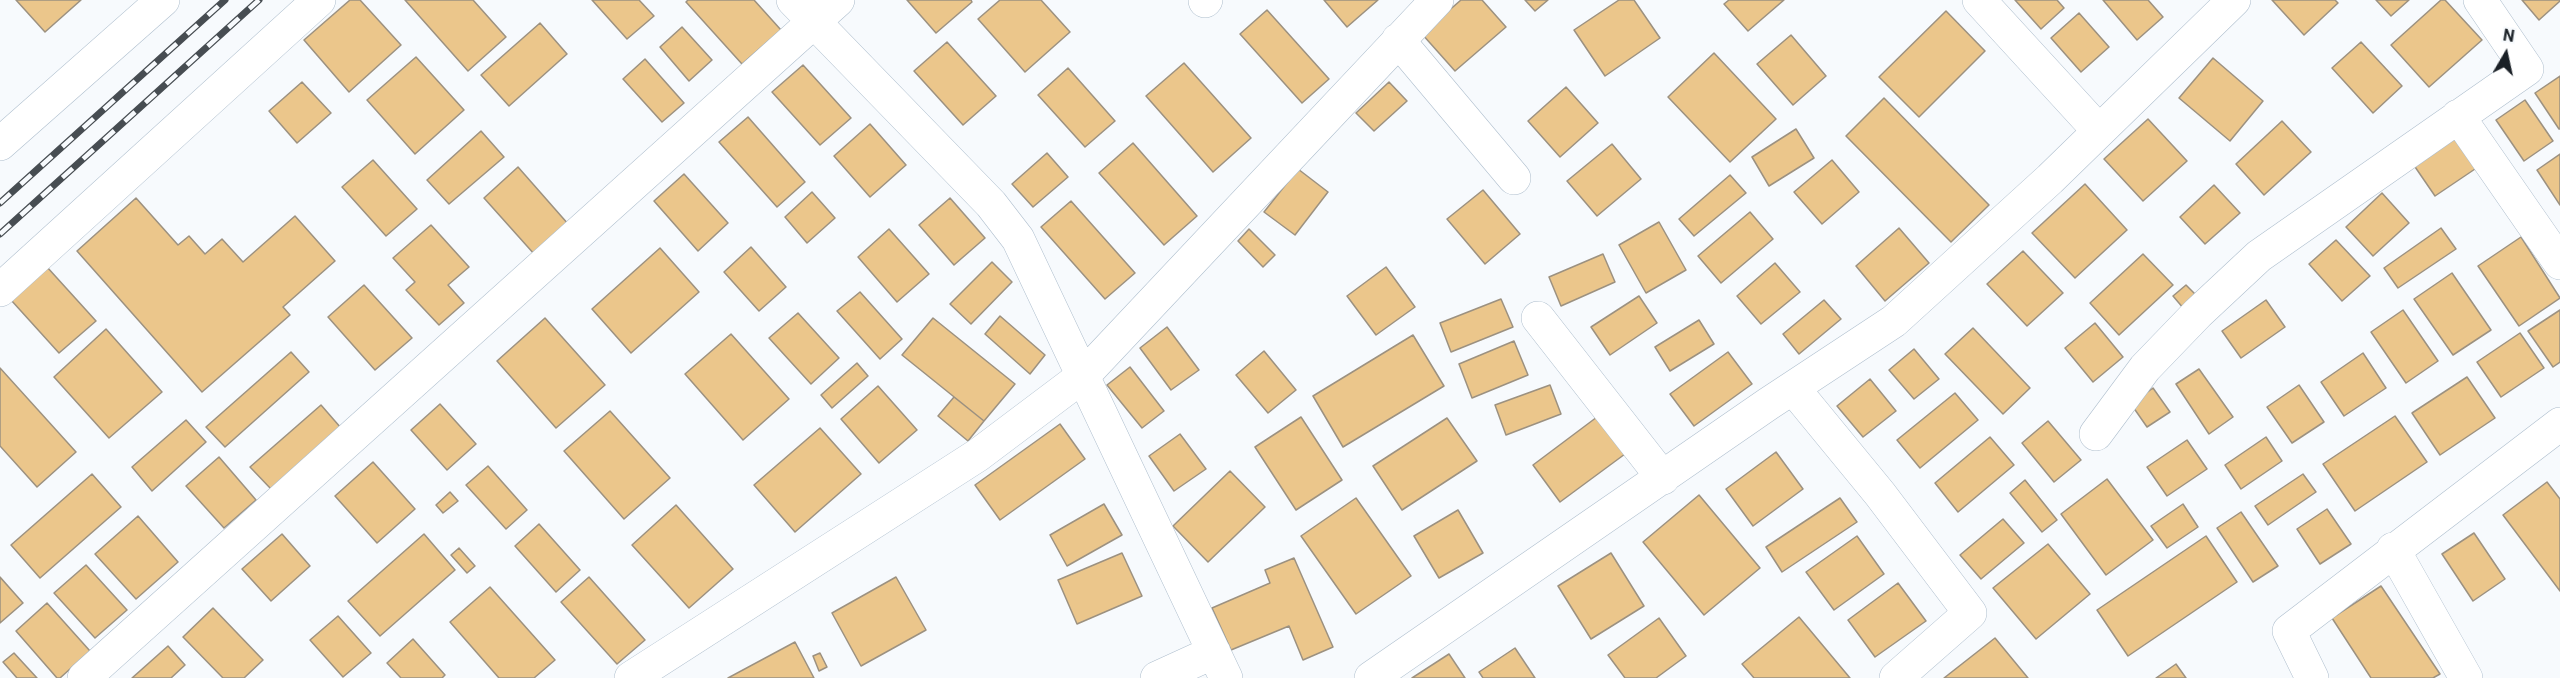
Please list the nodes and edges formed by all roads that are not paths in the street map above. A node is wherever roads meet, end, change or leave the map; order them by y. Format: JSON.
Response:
{"nodes":[{"id":1,"x":163,"y":0,"type":"edge"},
{"id":2,"x":319,"y":0,"type":"edge"},
{"id":3,"x":838,"y":0,"type":"edge"},
{"id":4,"x":1437,"y":0,"type":"edge"},
{"id":5,"x":1979,"y":0,"type":"edge"},
{"id":6,"x":2234,"y":0,"type":"edge"},
{"id":7,"x":2485,"y":2,"type":"edge"},
{"id":8,"x":803,"y":11,"type":"edge"},
{"id":9,"x":1398,"y":40,"type":"junction"},
{"id":10,"x":2458,"y":116,"type":"junction"},
{"id":11,"x":2099,"y":131,"type":"junction"},
{"id":12,"x":0,"y":144,"type":"edge"},
{"id":13,"x":1514,"y":178,"type":"dead end"},
{"id":14,"x":2560,"y":263,"type":"edge"},
{"id":15,"x":0,"y":290,"type":"edge"},
{"id":16,"x":1538,"y":318,"type":"dead end"},
{"id":17,"x":1083,"y":376,"type":"junction"},
{"id":18,"x":1793,"y":388,"type":"junction"},
{"id":19,"x":2560,"y":424,"type":"edge"},
{"id":20,"x":2096,"y":434,"type":"dead end"},
{"id":21,"x":1663,"y":478,"type":"junction"},
{"id":22,"x":2393,"y":549,"type":"junction"},
{"id":23,"x":1220,"y":665,"type":"edge"},
{"id":24,"x":84,"y":678,"type":"edge"},
{"id":25,"x":631,"y":678,"type":"edge"},
{"id":26,"x":1157,"y":678,"type":"edge"},
{"id":27,"x":1371,"y":678,"type":"edge"},
{"id":28,"x":1896,"y":678,"type":"edge"},
{"id":29,"x":2312,"y":678,"type":"edge"},
{"id":30,"x":2466,"y":678,"type":"edge"}],
"edges":[{"from":1,"to":12,"type":"street"},
{"from":2,"to":15,"type":"street"},
{"from":3,"to":8,"type":"street"},
{"from":4,"to":9,"type":"street"},
{"from":5,"to":11,"type":"street"},
{"from":6,"to":11,"type":"street"},
{"from":7,"to":10,"type":"street"},
{"from":8,"to":17,"type":"street"},
{"from":8,"to":24,"type":"street"},
{"from":9,"to":13,"type":"street"},
{"from":9,"to":17,"type":"street"},
{"from":10,"to":14,"type":"street"},
{"from":10,"to":20,"type":"street"},
{"from":11,"to":18,"type":"street"},
{"from":16,"to":21,"type":"street"},
{"from":17,"to":23,"type":"street"},
{"from":17,"to":25,"type":"street"},
{"from":18,"to":21,"type":"street"},
{"from":18,"to":28,"type":"street"},
{"from":19,"to":22,"type":"street"},
{"from":21,"to":27,"type":"street"},
{"from":22,"to":29,"type":"street"},
{"from":22,"to":30,"type":"street"},
{"from":23,"to":26,"type":"street"}]}
